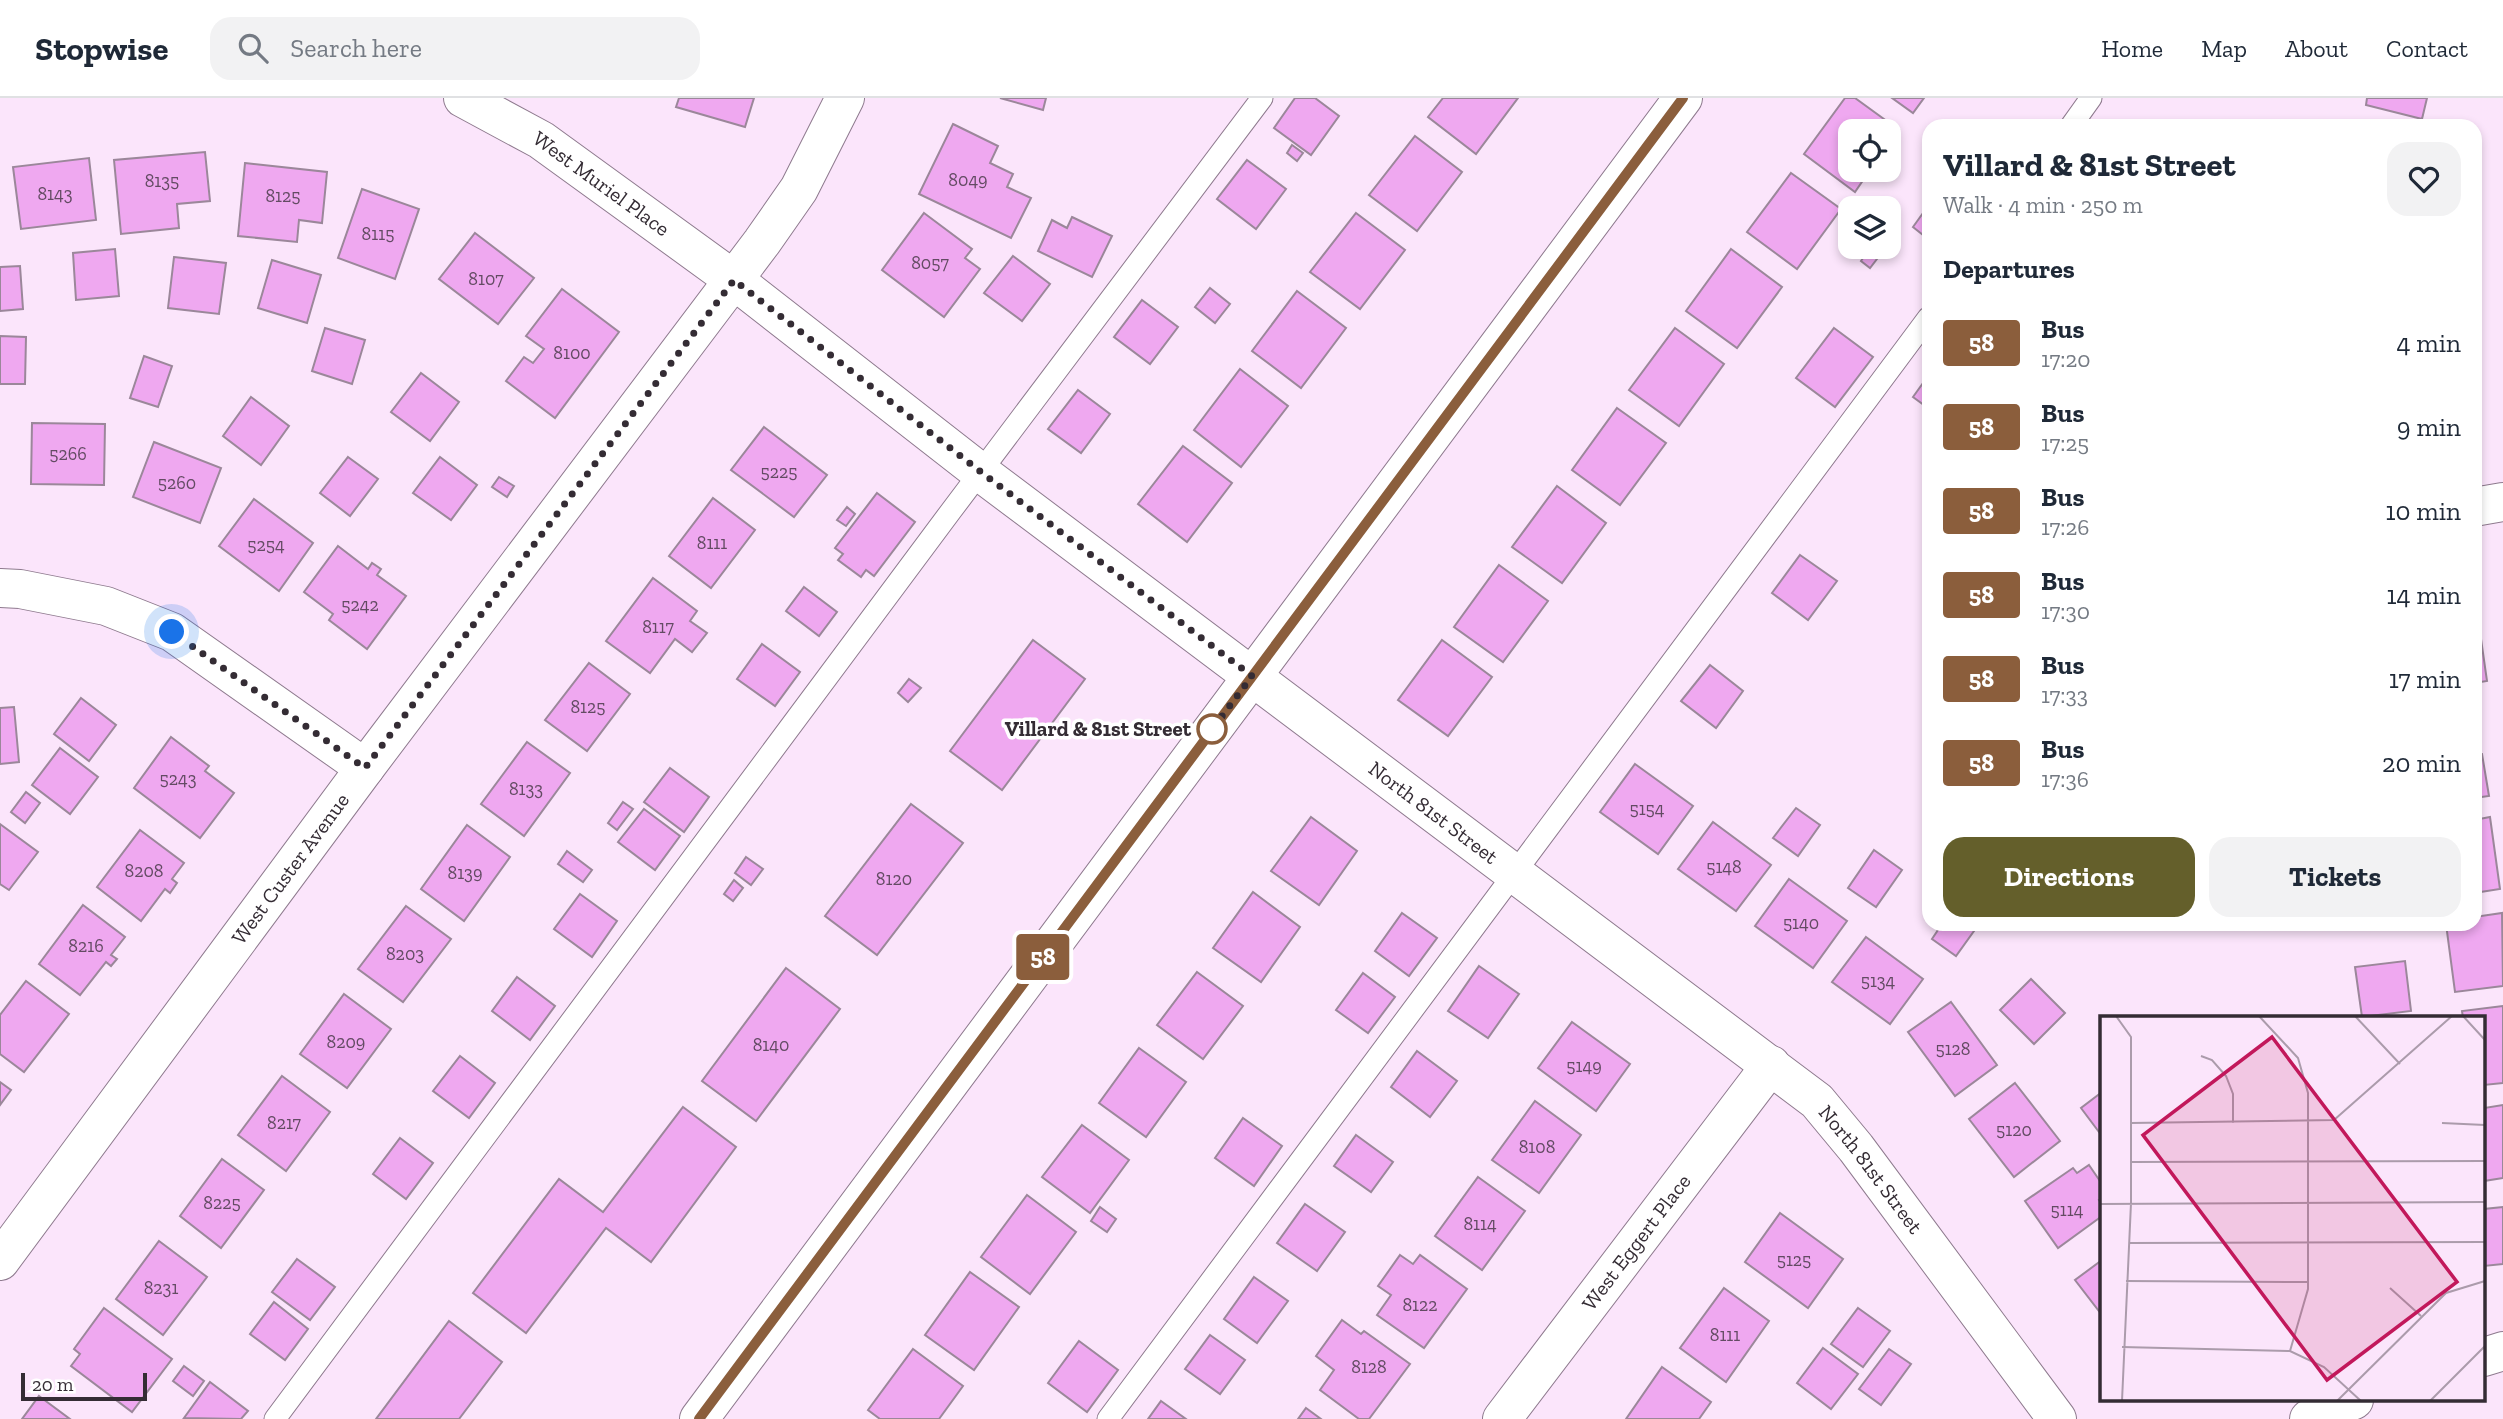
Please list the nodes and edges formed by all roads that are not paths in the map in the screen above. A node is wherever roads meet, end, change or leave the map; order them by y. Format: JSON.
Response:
{"nodes":[{"id":1,"x":463,"y":98,"type":"edge"},
{"id":2,"x":845,"y":98,"type":"edge"},
{"id":3,"x":1262,"y":98,"type":"edge"},
{"id":4,"x":1684,"y":98,"type":"edge"},
{"id":5,"x":2091,"y":98,"type":"edge"},
{"id":6,"x":2076,"y":119,"type":"edge"},
{"id":7,"x":734,"y":280,"type":"junction"},
{"id":8,"x":1922,"y":326,"type":"edge"},
{"id":9,"x":981,"y":472,"type":"junction"},
{"id":10,"x":2503,"y":502,"type":"edge"},
{"id":11,"x":2482,"y":506,"type":"edge"},
{"id":12,"x":0,"y":588,"type":"edge"},
{"id":13,"x":1252,"y":676,"type":"junction"},
{"id":14,"x":365,"y":768,"type":"junction"},
{"id":15,"x":1515,"y":874,"type":"junction"},
{"id":16,"x":1771,"y":1065,"type":"junction"},
{"id":17,"x":0,"y":1261,"type":"edge"},
{"id":18,"x":2503,"y":1351,"type":"edge"},
{"id":19,"x":2486,"y":1356,"type":"edge"},
{"id":20,"x":2349,"y":1402,"type":"edge"},
{"id":21,"x":275,"y":1419,"type":"edge"},
{"id":22,"x":699,"y":1419,"type":"edge"},
{"id":23,"x":1108,"y":1419,"type":"edge"},
{"id":24,"x":1502,"y":1419,"type":"edge"},
{"id":25,"x":2057,"y":1419,"type":"edge"},
{"id":26,"x":2309,"y":1419,"type":"edge"}],
"edges":[{"from":1,"to":7,"type":"street","name":"West Muriel Place"},
{"from":2,"to":7,"type":"street","name":"West Custer Avenue"},
{"from":3,"to":9,"type":"lane"},
{"from":4,"to":13,"type":"street"},
{"from":5,"to":6,"type":"lane"},
{"from":7,"to":9,"type":"street","name":"North 81st Street"},
{"from":7,"to":14,"type":"street","name":"West Custer Avenue"},
{"from":8,"to":15,"type":"lane"},
{"from":9,"to":13,"type":"street","name":"North 81st Street"},
{"from":9,"to":21,"type":"lane"},
{"from":10,"to":11,"type":"street"},
{"from":12,"to":14,"type":"street"},
{"from":13,"to":15,"type":"street","name":"North 81st Street"},
{"from":13,"to":22,"type":"street"},
{"from":14,"to":17,"type":"street","name":"West Custer Avenue"},
{"from":15,"to":16,"type":"street","name":"North 81st Street"},
{"from":15,"to":23,"type":"lane"},
{"from":16,"to":24,"type":"street","name":"West Eggert Place"},
{"from":16,"to":25,"type":"street","name":"North 81st Street"},
{"from":18,"to":19,"type":"street"},
{"from":20,"to":26,"type":"street"}]}
